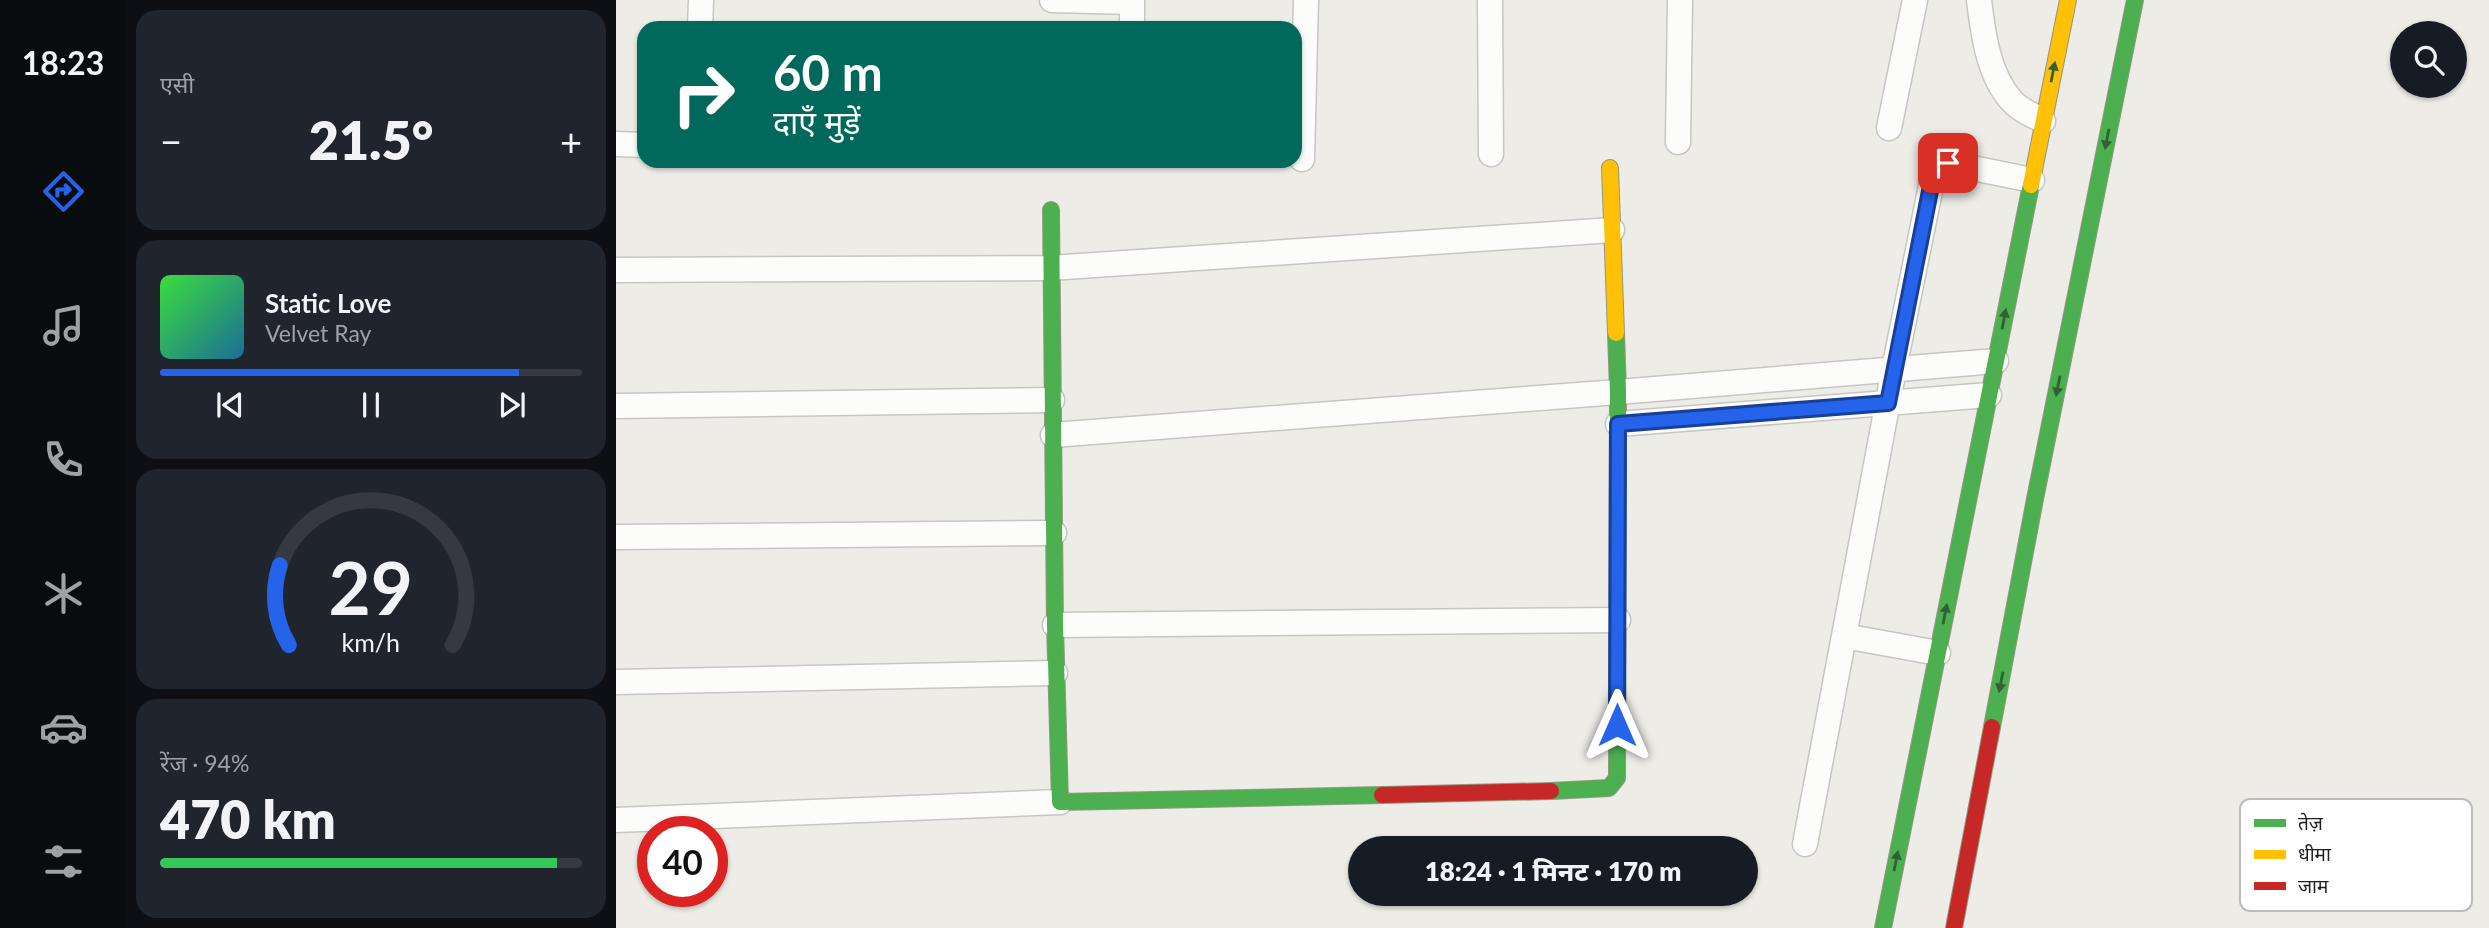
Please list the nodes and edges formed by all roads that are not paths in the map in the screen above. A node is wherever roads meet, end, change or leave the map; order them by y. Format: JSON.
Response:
{"nodes":[{"id":1,"x":701,"y":0,"type":"edge"},
{"id":2,"x":1052,"y":0,"type":"edge"},
{"id":3,"x":1306,"y":0,"type":"edge"},
{"id":4,"x":1490,"y":0,"type":"edge"},
{"id":5,"x":1680,"y":0,"type":"edge"},
{"id":6,"x":1915,"y":0,"type":"edge"},
{"id":7,"x":1979,"y":0,"type":"edge"},
{"id":8,"x":2068,"y":0,"type":"edge"},
{"id":9,"x":2135,"y":0,"type":"edge"},
{"id":10,"x":1132,"y":1,"type":"edge"},
{"id":11,"x":700,"y":21,"type":"edge"},
{"id":12,"x":1132,"y":21,"type":"edge"},
{"id":13,"x":2043,"y":121,"type":"junction"},
{"id":14,"x":1889,"y":128,"type":"dead end"},
{"id":15,"x":1678,"y":142,"type":"dead end"},
{"id":16,"x":616,"y":144,"type":"edge"},
{"id":17,"x":637,"y":145,"type":"edge"},
{"id":18,"x":1491,"y":154,"type":"dead end"},
{"id":19,"x":1302,"y":159,"type":"dead end"},
{"id":20,"x":1610,"y":168,"type":"dead end"},
{"id":21,"x":2032,"y":180,"type":"junction"},
{"id":22,"x":1051,"y":210,"type":"dead end"},
{"id":23,"x":1612,"y":230,"type":"junction"},
{"id":24,"x":1050,"y":268,"type":"junction"},
{"id":25,"x":616,"y":270,"type":"edge"},
{"id":26,"x":1996,"y":361,"type":"junction"},
{"id":27,"x":1894,"y":369,"type":"junction"},
{"id":28,"x":1758,"y":381,"type":"junction"},
{"id":29,"x":1618,"y":392,"type":"junction"},
{"id":30,"x":1989,"y":395,"type":"junction"},
{"id":31,"x":1052,"y":400,"type":"junction"},
{"id":32,"x":1888,"y":403,"type":"junction"},
{"id":33,"x":616,"y":406,"type":"edge"},
{"id":34,"x":1760,"y":413,"type":"junction"},
{"id":35,"x":1618,"y":424,"type":"junction"},
{"id":36,"x":1053,"y":435,"type":"junction"},
{"id":37,"x":1054,"y":533,"type":"junction"},
{"id":38,"x":616,"y":537,"type":"edge"},
{"id":39,"x":1618,"y":620,"type":"junction"},
{"id":40,"x":1055,"y":625,"type":"junction"},
{"id":41,"x":1844,"y":636,"type":"junction"},
{"id":42,"x":1938,"y":653,"type":"junction"},
{"id":43,"x":1055,"y":673,"type":"junction"},
{"id":44,"x":616,"y":682,"type":"edge"},
{"id":45,"x":1060,"y":802,"type":"junction"},
{"id":46,"x":616,"y":820,"type":"edge"},
{"id":47,"x":1805,"y":844,"type":"dead end"},
{"id":48,"x":1883,"y":928,"type":"edge"},
{"id":49,"x":1954,"y":928,"type":"edge"}],
"edges":[{"from":1,"to":11,"type":"street"},
{"from":2,"to":10,"type":"street"},
{"from":3,"to":19,"type":"street"},
{"from":4,"to":18,"type":"street"},
{"from":5,"to":15,"type":"street"},
{"from":6,"to":14,"type":"street"},
{"from":7,"to":13,"type":"street"},
{"from":13,"to":8,"type":"main road","one_way":true},
{"from":9,"to":49,"type":"main road","one_way":true},
{"from":10,"to":12,"type":"street"},
{"from":13,"to":21,"type":"main road"},
{"from":16,"to":17,"type":"street"},
{"from":20,"to":23,"type":"main road"},
{"from":26,"to":21,"type":"main road","one_way":true},
{"from":21,"to":27,"type":"street"},
{"from":22,"to":24,"type":"main road"},
{"from":23,"to":24,"type":"street"},
{"from":23,"to":29,"type":"main road"},
{"from":24,"to":25,"type":"street"},
{"from":24,"to":31,"type":"main road"},
{"from":26,"to":27,"type":"street"},
{"from":26,"to":30,"type":"main road"},
{"from":27,"to":28,"type":"street"},
{"from":27,"to":32,"type":"street"},
{"from":28,"to":29,"type":"street"},
{"from":28,"to":34,"type":"street"},
{"from":29,"to":35,"type":"main road"},
{"from":29,"to":36,"type":"street"},
{"from":30,"to":32,"type":"street"},
{"from":42,"to":30,"type":"main road","one_way":true},
{"from":31,"to":33,"type":"street"},
{"from":31,"to":36,"type":"main road"},
{"from":32,"to":34,"type":"street"},
{"from":32,"to":41,"type":"street"},
{"from":34,"to":35,"type":"street"},
{"from":35,"to":39,"type":"main road"},
{"from":36,"to":37,"type":"main road"},
{"from":37,"to":38,"type":"street"},
{"from":37,"to":40,"type":"main road"},
{"from":39,"to":40,"type":"street"},
{"from":39,"to":45,"type":"main road"},
{"from":40,"to":43,"type":"main road"},
{"from":41,"to":42,"type":"street"},
{"from":41,"to":47,"type":"street"},
{"from":48,"to":42,"type":"main road","one_way":true},
{"from":43,"to":44,"type":"street"},
{"from":43,"to":45,"type":"main road"},
{"from":45,"to":46,"type":"street"}]}
